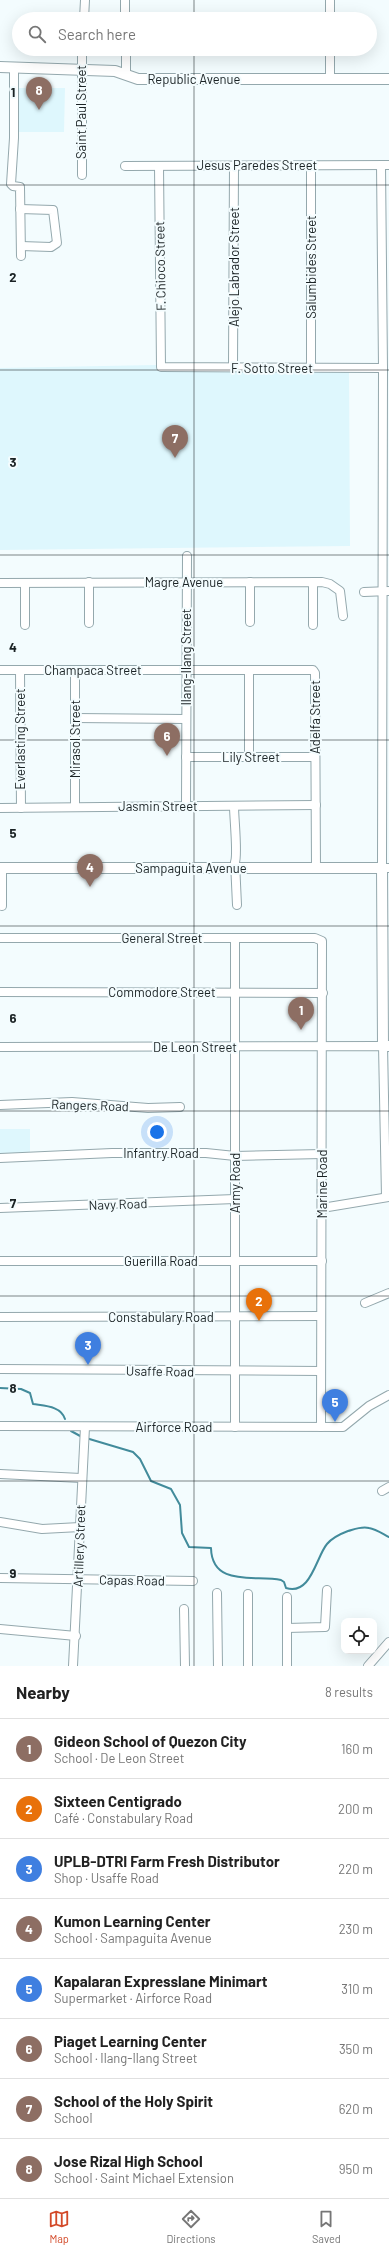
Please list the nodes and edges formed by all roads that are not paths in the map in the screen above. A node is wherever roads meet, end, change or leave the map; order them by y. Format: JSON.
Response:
{"nodes":[{"id":1,"x":85,"y":0,"type":"edge"},
{"id":2,"x":125,"y":0,"type":"edge"},
{"id":3,"x":330,"y":0,"type":"edge"},
{"id":4,"x":84,"y":12,"type":"edge"},
{"id":5,"x":125,"y":12,"type":"edge"},
{"id":6,"x":330,"y":12,"type":"edge"},
{"id":7,"x":81,"y":56,"type":"edge"},
{"id":8,"x":126,"y":56,"type":"edge"},
{"id":9,"x":330,"y":56,"type":"edge"},
{"id":10,"x":0,"y":66,"type":"edge"},
{"id":11,"x":14,"y":67,"type":"junction"},
{"id":12,"x":80,"y":71,"type":"junction"},
{"id":13,"x":126,"y":74,"type":"junction"},
{"id":14,"x":330,"y":79,"type":"junction"},
{"id":15,"x":389,"y":79,"type":"edge"},
{"id":16,"x":311,"y":165,"type":"junction"},
{"id":17,"x":385,"y":165,"type":"edge"},
{"id":18,"x":126,"y":166,"type":"dead end"},
{"id":19,"x":159,"y":166,"type":"junction"},
{"id":20,"x":234,"y":166,"type":"junction"},
{"id":21,"x":82,"y":174,"type":"dead end"},
{"id":22,"x":20,"y":209,"type":"junction"},
{"id":23,"x":21,"y":246,"type":"junction"},
{"id":24,"x":21,"y":256,"type":"dead end"},
{"id":25,"x":161,"y":367,"type":"joint"},
{"id":26,"x":233,"y":367,"type":"junction"},
{"id":27,"x":311,"y":368,"type":"junction"},
{"id":28,"x":383,"y":368,"type":"junction"},
{"id":29,"x":187,"y":556,"type":"dead end"},
{"id":30,"x":89,"y":582,"type":"junction"},
{"id":31,"x":187,"y":582,"type":"junction"},
{"id":32,"x":250,"y":582,"type":"junction"},
{"id":33,"x":313,"y":582,"type":"junction"},
{"id":34,"x":0,"y":583,"type":"edge"},
{"id":35,"x":25,"y":583,"type":"junction"},
{"id":36,"x":386,"y":591,"type":"edge"},
{"id":37,"x":364,"y":592,"type":"dead end"},
{"id":38,"x":343,"y":616,"type":"dead end"},
{"id":39,"x":250,"y":622,"type":"dead end"},
{"id":40,"x":25,"y":624,"type":"dead end"},
{"id":41,"x":89,"y":624,"type":"dead end"},
{"id":42,"x":313,"y":625,"type":"dead end"},
{"id":43,"x":386,"y":655,"type":"edge"},
{"id":44,"x":0,"y":670,"type":"edge"},
{"id":45,"x":20,"y":670,"type":"junction"},
{"id":46,"x":75,"y":670,"type":"junction"},
{"id":47,"x":186,"y":670,"type":"junction"},
{"id":48,"x":249,"y":670,"type":"junction"},
{"id":49,"x":75,"y":718,"type":"junction"},
{"id":50,"x":186,"y":719,"type":"junction"},
{"id":51,"x":386,"y":721,"type":"edge"},
{"id":52,"x":186,"y":757,"type":"junction"},
{"id":53,"x":248,"y":757,"type":"junction"},
{"id":54,"x":316,"y":757,"type":"junction"},
{"id":55,"x":386,"y":785,"type":"edge"},
{"id":56,"x":316,"y":805,"type":"junction"},
{"id":57,"x":186,"y":806,"type":"junction"},
{"id":58,"x":234,"y":806,"type":"junction"},
{"id":59,"x":75,"y":807,"type":"junction"},
{"id":60,"x":0,"y":808,"type":"edge"},
{"id":61,"x":21,"y":808,"type":"junction"},
{"id":62,"x":235,"y":865,"type":"junction"},
{"id":63,"x":1,"y":868,"type":"edge"},
{"id":64,"x":316,"y":868,"type":"junction"},
{"id":65,"x":385,"y":868,"type":"edge"},
{"id":66,"x":2,"y":906,"type":"dead end"},
{"id":67,"x":237,"y":906,"type":"dead end"},
{"id":68,"x":0,"y":938,"type":"edge"},
{"id":69,"x":235,"y":938,"type":"junction"},
{"id":70,"x":322,"y":941,"type":"joint"},
{"id":71,"x":386,"y":954,"type":"edge"},
{"id":72,"x":0,"y":992,"type":"edge"},
{"id":73,"x":235,"y":992,"type":"junction"},
{"id":74,"x":323,"y":992,"type":"junction"},
{"id":75,"x":235,"y":1046,"type":"junction"},
{"id":76,"x":323,"y":1046,"type":"junction"},
{"id":77,"x":386,"y":1046,"type":"edge"},
{"id":78,"x":0,"y":1047,"type":"edge"},
{"id":79,"x":0,"y":1105,"type":"edge"},
{"id":80,"x":180,"y":1107,"type":"dead end"},
{"id":81,"x":386,"y":1121,"type":"edge"},
{"id":82,"x":322,"y":1154,"type":"junction"},
{"id":83,"x":235,"y":1156,"type":"junction"},
{"id":84,"x":0,"y":1158,"type":"edge"},
{"id":85,"x":387,"y":1197,"type":"edge"},
{"id":86,"x":235,"y":1199,"type":"junction"},
{"id":87,"x":0,"y":1208,"type":"edge"},
{"id":88,"x":322,"y":1208,"type":"junction"},
{"id":89,"x":0,"y":1261,"type":"edge"},
{"id":90,"x":235,"y":1261,"type":"junction"},
{"id":91,"x":322,"y":1261,"type":"junction"},
{"id":92,"x":389,"y":1293,"type":"edge"},
{"id":93,"x":365,"y":1302,"type":"dead end"},
{"id":94,"x":235,"y":1316,"type":"junction"},
{"id":95,"x":321,"y":1316,"type":"junction"},
{"id":96,"x":0,"y":1317,"type":"edge"},
{"id":97,"x":0,"y":1369,"type":"edge"},
{"id":98,"x":321,"y":1371,"type":"junction"},
{"id":99,"x":235,"y":1372,"type":"junction"},
{"id":100,"x":389,"y":1394,"type":"edge"},
{"id":101,"x":0,"y":1426,"type":"edge"},
{"id":102,"x":235,"y":1427,"type":"junction"},
{"id":103,"x":320,"y":1427,"type":"junction"},
{"id":104,"x":84,"y":1430,"type":"junction"},
{"id":105,"x":0,"y":1474,"type":"edge"},
{"id":106,"x":81,"y":1478,"type":"junction"},
{"id":107,"x":0,"y":1522,"type":"edge"},
{"id":108,"x":80,"y":1527,"type":"junction"},
{"id":109,"x":0,"y":1578,"type":"edge"},
{"id":110,"x":78,"y":1579,"type":"junction"},
{"id":111,"x":193,"y":1581,"type":"dead end"},
{"id":112,"x":327,"y":1590,"type":"dead end"},
{"id":113,"x":217,"y":1593,"type":"dead end"},
{"id":114,"x":248,"y":1594,"type":"dead end"},
{"id":115,"x":287,"y":1597,"type":"dead end"},
{"id":116,"x":184,"y":1609,"type":"dead end"},
{"id":117,"x":287,"y":1628,"type":"junction"},
{"id":118,"x":0,"y":1629,"type":"edge"},
{"id":119,"x":76,"y":1636,"type":"junction"},
{"id":120,"x":389,"y":1642,"type":"edge"},
{"id":121,"x":73,"y":1666,"type":"edge"},
{"id":122,"x":185,"y":1666,"type":"edge"},
{"id":123,"x":218,"y":1666,"type":"edge"},
{"id":124,"x":248,"y":1666,"type":"edge"},
{"id":125,"x":287,"y":1666,"type":"edge"},
{"id":126,"x":368,"y":1666,"type":"edge"}],
"edges":[{"from":1,"to":4,"type":"street"},
{"from":2,"to":5,"type":"street"},
{"from":3,"to":6,"type":"street"},
{"from":7,"to":12,"type":"street","name":"Saint Paul Street"},
{"from":8,"to":13,"type":"street"},
{"from":9,"to":14,"type":"street"},
{"from":10,"to":11,"type":"main road","name":"Republic Avenue"},
{"from":11,"to":12,"type":"main road","name":"Republic Avenue"},
{"from":11,"to":22,"type":"street"},
{"from":12,"to":13,"type":"main road","name":"Republic Avenue"},
{"from":12,"to":21,"type":"street","name":"Saint Paul Street"},
{"from":13,"to":14,"type":"main road","name":"Republic Avenue"},
{"from":14,"to":15,"type":"main road","name":"Republic Avenue"},
{"from":16,"to":17,"type":"street","name":"Jesus Paredes Street"},
{"from":16,"to":20,"type":"street","name":"Jesus Paredes Street"},
{"from":16,"to":27,"type":"street","name":"Salumbides Street"},
{"from":17,"to":28,"type":"street"},
{"from":18,"to":19,"type":"street","name":"Jesus Paredes Street"},
{"from":19,"to":20,"type":"street","name":"Jesus Paredes Street"},
{"from":19,"to":25,"type":"street","name":"F. Chioco Street"},
{"from":20,"to":26,"type":"street","name":"Alejo Labrador Street"},
{"from":22,"to":23,"type":"street"},
{"from":22,"to":23,"type":"street"},
{"from":23,"to":24,"type":"street"},
{"from":25,"to":26,"type":"street","name":"F. Sotto Street"},
{"from":26,"to":27,"type":"street","name":"F. Sotto Street"},
{"from":27,"to":28,"type":"street","name":"F. Sotto Street"},
{"from":28,"to":36,"type":"street"},
{"from":29,"to":31,"type":"street","name":"Ilang-Ilang Street"},
{"from":30,"to":31,"type":"street","name":"Magre Avenue"},
{"from":30,"to":35,"type":"street","name":"Magre Avenue"},
{"from":30,"to":41,"type":"street"},
{"from":31,"to":32,"type":"street","name":"Magre Avenue"},
{"from":31,"to":47,"type":"street","name":"Ilang-Ilang Street"},
{"from":32,"to":33,"type":"street","name":"Magre Avenue"},
{"from":32,"to":39,"type":"street"},
{"from":33,"to":38,"type":"street","name":"Magre Avenue"},
{"from":33,"to":42,"type":"street"},
{"from":34,"to":35,"type":"street","name":"Magre Avenue"},
{"from":35,"to":40,"type":"street"},
{"from":36,"to":37,"type":"street"},
{"from":36,"to":43,"type":"street"},
{"from":43,"to":51,"type":"street"},
{"from":44,"to":45,"type":"street","name":"Champaca Street"},
{"from":45,"to":46,"type":"street","name":"Champaca Street"},
{"from":45,"to":61,"type":"street","name":"Everlasting Street"},
{"from":46,"to":47,"type":"street","name":"Champaca Street"},
{"from":46,"to":49,"type":"street","name":"Mirasol Street"},
{"from":47,"to":48,"type":"street","name":"Adelfa Street"},
{"from":47,"to":50,"type":"street","name":"Ilang-Ilang Street"},
{"from":48,"to":53,"type":"street"},
{"from":48,"to":54,"type":"street","name":"Adelfa Street"},
{"from":49,"to":50,"type":"street"},
{"from":49,"to":59,"type":"street","name":"Mirasol Street"},
{"from":50,"to":52,"type":"street","name":"Ilang-Ilang Street"},
{"from":51,"to":55,"type":"street"},
{"from":52,"to":53,"type":"street","name":"Lily Street"},
{"from":52,"to":57,"type":"street","name":"Ilang-Ilang Street"},
{"from":53,"to":54,"type":"street","name":"Lily Street"},
{"from":54,"to":56,"type":"street","name":"Adelfa Street"},
{"from":55,"to":65,"type":"street"},
{"from":56,"to":58,"type":"street","name":"Jasmin Street"},
{"from":56,"to":64,"type":"street","name":"Adelfa Street"},
{"from":57,"to":58,"type":"street","name":"Jasmin Street"},
{"from":57,"to":59,"type":"street","name":"Jasmin Street"},
{"from":58,"to":62,"type":"street"},
{"from":59,"to":61,"type":"street","name":"Jasmin Street"},
{"from":60,"to":61,"type":"street","name":"Jasmin Street"},
{"from":62,"to":63,"type":"main road","name":"Sampaguita Avenue"},
{"from":62,"to":64,"type":"main road","name":"Sampaguita Avenue"},
{"from":62,"to":67,"type":"street"},
{"from":63,"to":66,"type":"street"},
{"from":64,"to":65,"type":"main road","name":"Sampaguita Avenue"},
{"from":65,"to":71,"type":"main road"},
{"from":68,"to":69,"type":"street","name":"General Street"},
{"from":69,"to":70,"type":"street","name":"General Street"},
{"from":69,"to":73,"type":"street","name":"Army Road"},
{"from":70,"to":74,"type":"street","name":"Marine Road"},
{"from":71,"to":77,"type":"main road"},
{"from":72,"to":73,"type":"street","name":"Commodore Street"},
{"from":73,"to":74,"type":"street","name":"Commodore Street"},
{"from":73,"to":75,"type":"street","name":"Army Road"},
{"from":74,"to":76,"type":"street","name":"Marine Road"},
{"from":75,"to":76,"type":"street","name":"De Leon Street"},
{"from":75,"to":78,"type":"street","name":"De Leon Street"},
{"from":75,"to":83,"type":"street","name":"Army Road"},
{"from":76,"to":77,"type":"street","name":"De Leon Street"},
{"from":76,"to":82,"type":"street","name":"Marine Road"},
{"from":77,"to":81,"type":"street"},
{"from":79,"to":80,"type":"street","name":"Rangers Road"},
{"from":81,"to":85,"type":"street"},
{"from":82,"to":83,"type":"street","name":"Infantry Road"},
{"from":82,"to":88,"type":"street","name":"Marine Road"},
{"from":83,"to":84,"type":"street","name":"Infantry Road"},
{"from":83,"to":86,"type":"street","name":"Army Road"},
{"from":85,"to":88,"type":"street"},
{"from":86,"to":87,"type":"street","name":"Navy Road"},
{"from":86,"to":90,"type":"street","name":"Army Road"},
{"from":88,"to":91,"type":"street","name":"Marine Road"},
{"from":89,"to":90,"type":"street","name":"Guerilla Road"},
{"from":90,"to":91,"type":"street","name":"Guerilla Road"},
{"from":90,"to":94,"type":"street","name":"Army Road"},
{"from":91,"to":95,"type":"street","name":"Marine Road"},
{"from":92,"to":93,"type":"street"},
{"from":94,"to":95,"type":"street","name":"Constabulary Road"},
{"from":94,"to":96,"type":"street","name":"Constabulary Road"},
{"from":94,"to":99,"type":"street","name":"Army Road"},
{"from":95,"to":98,"type":"street","name":"Marine Road"},
{"from":97,"to":99,"type":"street","name":"Usaffe Road"},
{"from":98,"to":99,"type":"street","name":"Usaffe Road"},
{"from":98,"to":103,"type":"street","name":"Marine Road"},
{"from":99,"to":102,"type":"street","name":"Army Road"},
{"from":100,"to":103,"type":"street","name":"Airforce Road"},
{"from":101,"to":104,"type":"street","name":"Airforce Road"},
{"from":102,"to":103,"type":"street","name":"Airforce Road"},
{"from":102,"to":104,"type":"street","name":"Airforce Road"},
{"from":104,"to":106,"type":"street","name":"Artillery Street"},
{"from":105,"to":106,"type":"street"},
{"from":106,"to":108,"type":"street","name":"Artillery Street"},
{"from":107,"to":108,"type":"street"},
{"from":108,"to":110,"type":"street","name":"Artillery Street"},
{"from":109,"to":110,"type":"street","name":"Capas Road"},
{"from":110,"to":111,"type":"street","name":"Capas Road"},
{"from":110,"to":119,"type":"street","name":"Artillery Street"},
{"from":112,"to":117,"type":"street"},
{"from":113,"to":123,"type":"street"},
{"from":114,"to":124,"type":"street"},
{"from":115,"to":117,"type":"street"},
{"from":116,"to":122,"type":"street"},
{"from":117,"to":125,"type":"street"},
{"from":118,"to":119,"type":"street"},
{"from":119,"to":121,"type":"street","name":"Artillery Street"},
{"from":120,"to":126,"type":"street"}]}
